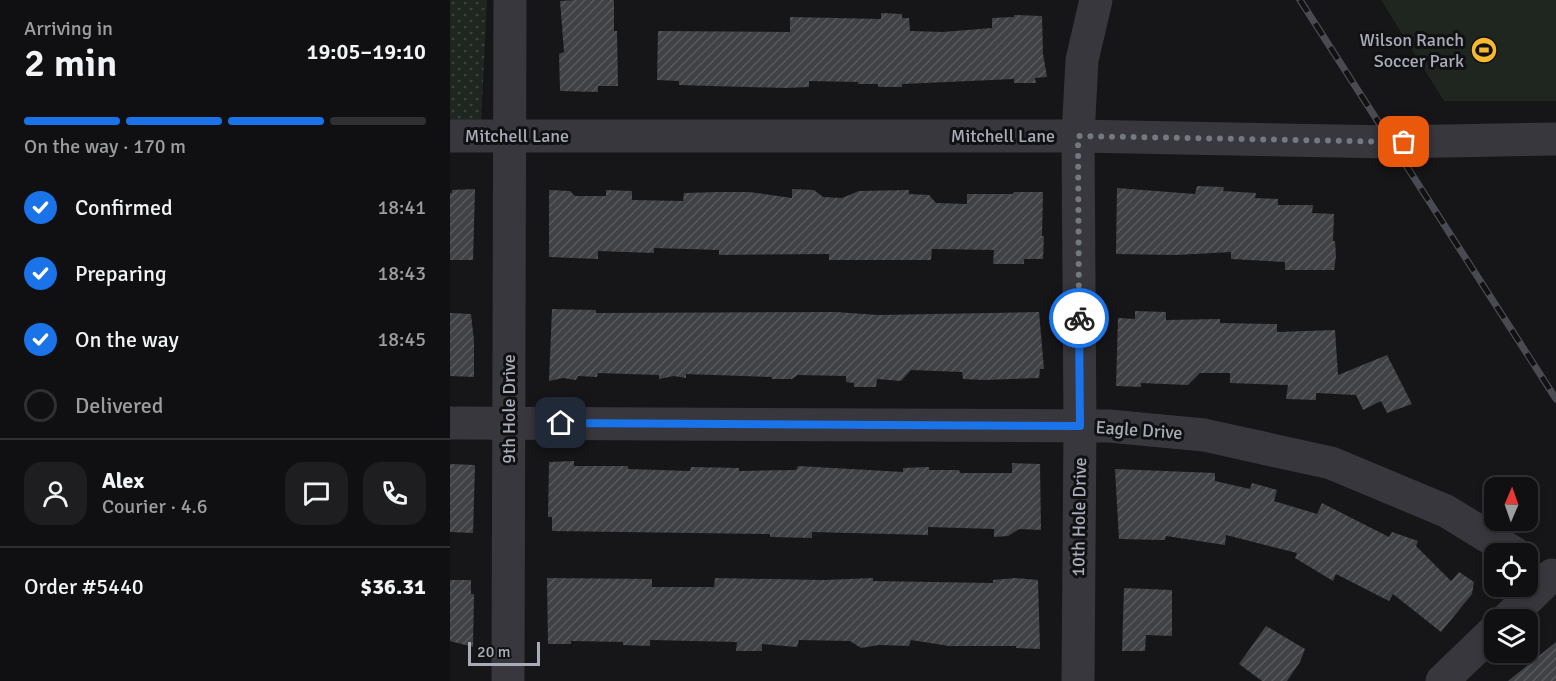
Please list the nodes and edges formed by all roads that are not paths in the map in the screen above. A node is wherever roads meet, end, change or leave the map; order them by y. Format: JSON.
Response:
{"nodes":[{"id":1,"x":510,"y":0,"type":"edge"},
{"id":2,"x":1096,"y":0,"type":"edge"},
{"id":3,"x":450,"y":136,"type":"edge"},
{"id":4,"x":510,"y":136,"type":"junction"},
{"id":5,"x":1078,"y":136,"type":"junction"},
{"id":6,"x":1556,"y":139,"type":"edge"},
{"id":7,"x":450,"y":423,"type":"edge"},
{"id":8,"x":509,"y":423,"type":"junction"},
{"id":9,"x":1080,"y":426,"type":"junction"},
{"id":10,"x":1498,"y":543,"type":"edge"},
{"id":11,"x":1545,"y":572,"type":"edge"},
{"id":12,"x":1515,"y":609,"type":"edge"},
{"id":13,"x":1484,"y":641,"type":"edge"},
{"id":14,"x":508,"y":681,"type":"edge"},
{"id":15,"x":1078,"y":681,"type":"edge"},
{"id":16,"x":1442,"y":681,"type":"edge"}],
"edges":[{"from":1,"to":4,"type":"street","name":"9th Hole Drive"},
{"from":2,"to":5,"type":"street","name":"10th Hole Drive"},
{"from":3,"to":4,"type":"street","name":"Mitchell Lane"},
{"from":4,"to":5,"type":"street","name":"Mitchell Lane"},
{"from":4,"to":8,"type":"street","name":"9th Hole Drive"},
{"from":5,"to":6,"type":"street","name":"Mitchell Lane"},
{"from":5,"to":9,"type":"street","name":"10th Hole Drive"},
{"from":7,"to":8,"type":"street","name":"Eagle Drive"},
{"from":8,"to":9,"type":"street","name":"Eagle Drive"},
{"from":8,"to":14,"type":"street","name":"9th Hole Drive"},
{"from":9,"to":10,"type":"street","name":"Eagle Drive"},
{"from":9,"to":15,"type":"street","name":"10th Hole Drive"},
{"from":11,"to":12,"type":"street"},
{"from":13,"to":16,"type":"street"}]}
